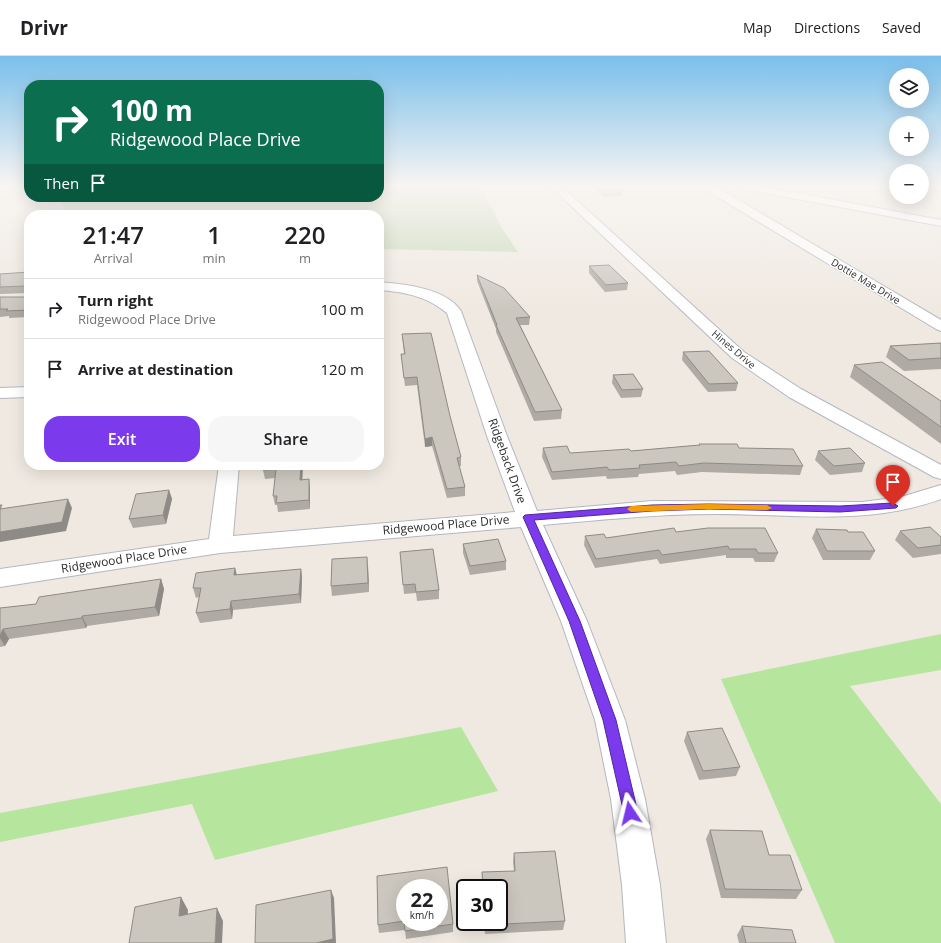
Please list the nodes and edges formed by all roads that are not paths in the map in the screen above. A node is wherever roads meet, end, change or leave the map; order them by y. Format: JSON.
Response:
{"nodes":[{"id":1,"x":600,"y":227,"type":"edge"},
{"id":2,"x":775,"y":227,"type":"edge"},
{"id":3,"x":384,"y":286,"type":"edge"},
{"id":4,"x":941,"y":326,"type":"edge"},
{"id":5,"x":24,"y":392,"type":"edge"},
{"id":6,"x":0,"y":393,"type":"edge"},
{"id":7,"x":228,"y":470,"type":"edge"},
{"id":8,"x":941,"y":473,"type":"edge"},
{"id":9,"x":941,"y":492,"type":"edge"},
{"id":10,"x":528,"y":517,"type":"junction"},
{"id":11,"x":220,"y":545,"type":"junction"},
{"id":12,"x":0,"y":578,"type":"edge"},
{"id":13,"x":646,"y":943,"type":"edge"}],
"edges":[{"from":1,"to":8,"type":"street","name":"Hines Drive"},
{"from":2,"to":4,"type":"street","name":"Dottie Mae Drive"},
{"from":3,"to":10,"type":"street","name":"Ridgeback Drive"},
{"from":5,"to":6,"type":"street"},
{"from":7,"to":11,"type":"street"},
{"from":9,"to":10,"type":"street","name":"Ridgewood Place Drive"},
{"from":10,"to":11,"type":"street","name":"Ridgewood Place Drive"},
{"from":10,"to":13,"type":"street","name":"Ridgeback Drive"},
{"from":11,"to":12,"type":"street","name":"Ridgewood Place Drive"}]}
